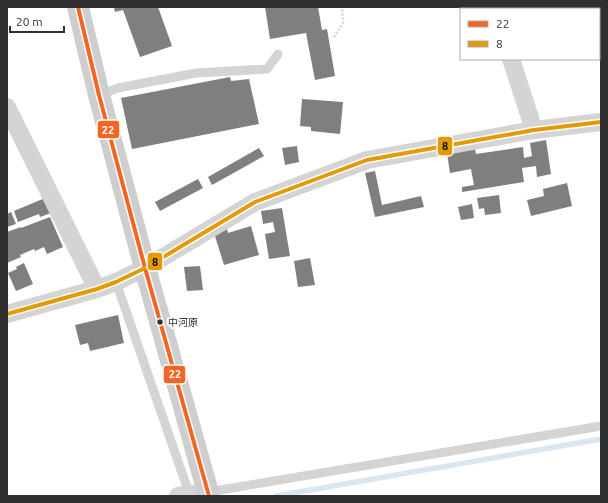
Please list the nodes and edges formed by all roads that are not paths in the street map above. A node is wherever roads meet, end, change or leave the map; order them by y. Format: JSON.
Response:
{"nodes":[{"id":1,"x":78,"y":7,"type":"edge"},
{"id":2,"x":278,"y":54,"type":"dead end"},
{"id":3,"x":511,"y":60,"type":"edge"},
{"id":4,"x":99,"y":95,"type":"junction"},
{"id":5,"x":7,"y":107,"type":"edge"},
{"id":6,"x":601,"y":122,"type":"edge"},
{"id":7,"x":534,"y":130,"type":"junction"},
{"id":8,"x":145,"y":268,"type":"junction"},
{"id":9,"x":116,"y":282,"type":"junction"},
{"id":10,"x":97,"y":289,"type":"junction"},
{"id":11,"x":7,"y":314,"type":"edge"},
{"id":12,"x":601,"y":426,"type":"edge"},
{"id":13,"x":195,"y":495,"type":"edge"}],
"edges":[{"from":1,"to":4,"type":"main road"},
{"from":2,"to":4,"type":"lane"},
{"from":3,"to":7,"type":"street"},
{"from":4,"to":8,"type":"main road"},
{"from":5,"to":10,"type":"street"},
{"from":6,"to":7,"type":"street"},
{"from":7,"to":8,"type":"street"},
{"from":8,"to":9,"type":"street"},
{"from":8,"to":13,"type":"main road"},
{"from":9,"to":10,"type":"street"},
{"from":9,"to":13,"type":"lane"},
{"from":10,"to":11,"type":"street"},
{"from":12,"to":13,"type":"lane"}]}
